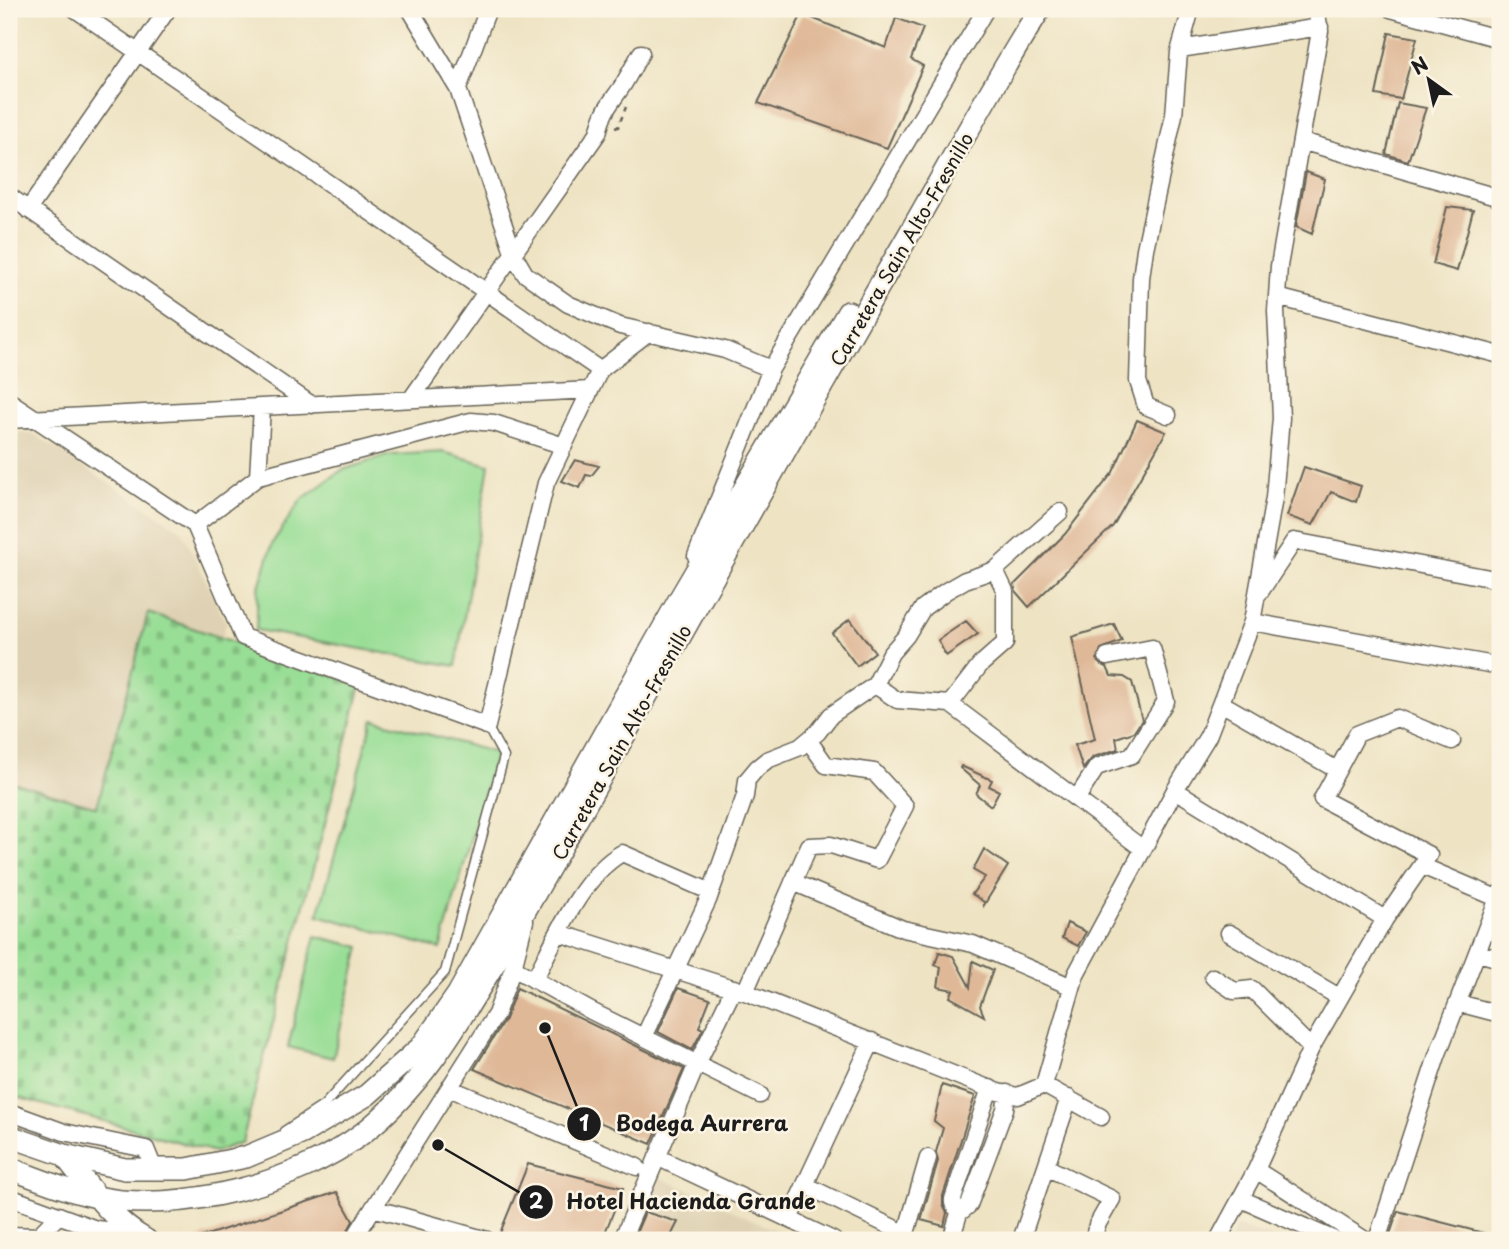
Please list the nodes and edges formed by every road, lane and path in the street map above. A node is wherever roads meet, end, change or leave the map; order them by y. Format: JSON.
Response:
{"nodes":[{"id":1,"x":75,"y":9,"type":"edge"},
{"id":2,"x":167,"y":9,"type":"edge"},
{"id":3,"x":399,"y":9,"type":"edge"},
{"id":4,"x":488,"y":9,"type":"edge"},
{"id":5,"x":986,"y":9,"type":"edge"},
{"id":6,"x":1027,"y":9,"type":"edge"},
{"id":7,"x":1041,"y":9,"type":"edge"},
{"id":8,"x":1191,"y":9,"type":"edge"},
{"id":9,"x":1316,"y":9,"type":"edge"},
{"id":10,"x":1391,"y":9,"type":"edge"},
{"id":11,"x":412,"y":14,"type":"edge"},
{"id":12,"x":1320,"y":27,"type":"junction"},
{"id":13,"x":1500,"y":38,"type":"edge"},
{"id":14,"x":1180,"y":48,"type":"junction"},
{"id":15,"x":138,"y":52,"type":"junction"},
{"id":16,"x":641,"y":53,"type":"dead end"},
{"id":17,"x":458,"y":89,"type":"junction"},
{"id":18,"x":1301,"y":141,"type":"junction"},
{"id":19,"x":9,"y":197,"type":"edge"},
{"id":20,"x":1500,"y":198,"type":"edge"},
{"id":21,"x":28,"y":210,"type":"junction"},
{"id":22,"x":514,"y":255,"type":"junction"},
{"id":23,"x":487,"y":292,"type":"junction"},
{"id":24,"x":1278,"y":297,"type":"junction"},
{"id":25,"x":649,"y":332,"type":"junction"},
{"id":26,"x":1500,"y":355,"type":"edge"},
{"id":27,"x":771,"y":369,"type":"junction"},
{"id":28,"x":600,"y":370,"type":"junction"},
{"id":29,"x":590,"y":390,"type":"junction"},
{"id":30,"x":411,"y":400,"type":"junction"},
{"id":31,"x":9,"y":401,"type":"edge"},
{"id":32,"x":312,"y":405,"type":"junction"},
{"id":33,"x":262,"y":407,"type":"junction"},
{"id":34,"x":1168,"y":415,"type":"dead end"},
{"id":35,"x":37,"y":419,"type":"junction"},
{"id":36,"x":9,"y":420,"type":"edge"},
{"id":37,"x":564,"y":446,"type":"junction"},
{"id":38,"x":258,"y":477,"type":"junction"},
{"id":39,"x":1060,"y":512,"type":"dead end"},
{"id":40,"x":195,"y":525,"type":"junction"},
{"id":41,"x":995,"y":570,"type":"junction"},
{"id":42,"x":1500,"y":580,"type":"edge"},
{"id":43,"x":1257,"y":597,"type":"junction"},
{"id":44,"x":680,"y":598,"type":"junction"},
{"id":45,"x":1252,"y":622,"type":"junction"},
{"id":46,"x":687,"y":623,"type":"junction"},
{"id":47,"x":1107,"y":657,"type":"dead end"},
{"id":48,"x":1500,"y":666,"type":"edge"},
{"id":49,"x":875,"y":685,"type":"junction"},
{"id":50,"x":1221,"y":703,"type":"junction"},
{"id":51,"x":950,"y":704,"type":"junction"},
{"id":52,"x":487,"y":726,"type":"junction"},
{"id":53,"x":809,"y":741,"type":"junction"},
{"id":54,"x":1452,"y":741,"type":"dead end"},
{"id":55,"x":1337,"y":770,"type":"junction"},
{"id":56,"x":1175,"y":790,"type":"junction"},
{"id":57,"x":1077,"y":799,"type":"junction"},
{"id":58,"x":1143,"y":849,"type":"junction"},
{"id":59,"x":1422,"y":866,"type":"junction"},
{"id":60,"x":793,"y":883,"type":"junction"},
{"id":61,"x":711,"y":892,"type":"junction"},
{"id":62,"x":525,"y":895,"type":"junction"},
{"id":63,"x":1499,"y":896,"type":"edge"},
{"id":64,"x":1385,"y":919,"type":"junction"},
{"id":65,"x":559,"y":933,"type":"junction"},
{"id":66,"x":1229,"y":933,"type":"dead end"},
{"id":67,"x":1478,"y":953,"type":"junction"},
{"id":68,"x":1500,"y":959,"type":"edge"},
{"id":69,"x":513,"y":968,"type":"junction"},
{"id":70,"x":675,"y":970,"type":"junction"},
{"id":71,"x":1213,"y":977,"type":"dead end"},
{"id":72,"x":534,"y":979,"type":"junction"},
{"id":73,"x":1072,"y":987,"type":"junction"},
{"id":74,"x":740,"y":990,"type":"junction"},
{"id":75,"x":1339,"y":997,"type":"junction"},
{"id":76,"x":1458,"y":1003,"type":"junction"},
{"id":77,"x":1500,"y":1014,"type":"edge"},
{"id":78,"x":644,"y":1037,"type":"junction"},
{"id":79,"x":872,"y":1041,"type":"junction"},
{"id":80,"x":1311,"y":1048,"type":"junction"},
{"id":81,"x":697,"y":1064,"type":"junction"},
{"id":82,"x":1044,"y":1085,"type":"junction"},
{"id":83,"x":449,"y":1088,"type":"junction"},
{"id":84,"x":990,"y":1088,"type":"junction"},
{"id":85,"x":1007,"y":1093,"type":"junction"},
{"id":86,"x":760,"y":1095,"type":"dead end"},
{"id":87,"x":1069,"y":1098,"type":"junction"},
{"id":88,"x":9,"y":1112,"type":"edge"},
{"id":89,"x":1101,"y":1117,"type":"dead end"},
{"id":90,"x":9,"y":1136,"type":"edge"},
{"id":91,"x":64,"y":1155,"type":"junction"},
{"id":92,"x":246,"y":1157,"type":"junction"},
{"id":93,"x":657,"y":1157,"type":"junction"},
{"id":94,"x":928,"y":1158,"type":"dead end"},
{"id":95,"x":637,"y":1167,"type":"dead end"},
{"id":96,"x":1046,"y":1167,"type":"junction"},
{"id":97,"x":9,"y":1168,"type":"edge"},
{"id":98,"x":154,"y":1169,"type":"junction"},
{"id":99,"x":1256,"y":1170,"type":"junction"},
{"id":100,"x":805,"y":1185,"type":"junction"},
{"id":101,"x":9,"y":1197,"type":"edge"},
{"id":102,"x":98,"y":1198,"type":"junction"},
{"id":103,"x":1241,"y":1199,"type":"junction"},
{"id":104,"x":373,"y":1208,"type":"junction"},
{"id":105,"x":960,"y":1210,"type":"junction"},
{"id":106,"x":59,"y":1215,"type":"junction"},
{"id":107,"x":789,"y":1219,"type":"junction"},
{"id":108,"x":9,"y":1235,"type":"edge"},
{"id":109,"x":139,"y":1236,"type":"edge"},
{"id":110,"x":905,"y":1237,"type":"edge"},
{"id":111,"x":352,"y":1240,"type":"edge"},
{"id":112,"x":487,"y":1240,"type":"edge"},
{"id":113,"x":622,"y":1240,"type":"edge"},
{"id":114,"x":833,"y":1240,"type":"edge"},
{"id":115,"x":951,"y":1240,"type":"edge"},
{"id":116,"x":1021,"y":1240,"type":"edge"},
{"id":117,"x":1093,"y":1240,"type":"edge"},
{"id":118,"x":1218,"y":1240,"type":"edge"},
{"id":119,"x":1335,"y":1240,"type":"edge"},
{"id":120,"x":1365,"y":1240,"type":"edge"},
{"id":121,"x":1377,"y":1240,"type":"edge"}],
"edges":[{"from":1,"to":15,"type":"street"},
{"from":2,"to":15,"type":"street"},
{"from":3,"to":11,"type":"street"},
{"from":4,"to":17,"type":"street"},
{"from":5,"to":27,"type":"street"},
{"from":6,"to":44,"type":"main road"},
{"from":7,"to":46,"type":"main road","name":"Carretera Sain Alto-Fresnillo"},
{"from":8,"to":14,"type":"street"},
{"from":9,"to":12,"type":"street"},
{"from":10,"to":13,"type":"street"},
{"from":11,"to":17,"type":"street"},
{"from":12,"to":14,"type":"street"},
{"from":12,"to":18,"type":"street"},
{"from":14,"to":34,"type":"street"},
{"from":15,"to":21,"type":"street"},
{"from":15,"to":23,"type":"street"},
{"from":16,"to":22,"type":"street"},
{"from":17,"to":22,"type":"street"},
{"from":18,"to":20,"type":"street"},
{"from":18,"to":24,"type":"street"},
{"from":19,"to":21,"type":"street"},
{"from":21,"to":32,"type":"street"},
{"from":22,"to":23,"type":"street"},
{"from":22,"to":25,"type":"street"},
{"from":23,"to":28,"type":"street"},
{"from":23,"to":30,"type":"street"},
{"from":24,"to":26,"type":"street"},
{"from":24,"to":43,"type":"street"},
{"from":25,"to":27,"type":"street"},
{"from":25,"to":28,"type":"street"},
{"from":27,"to":44,"type":"street"},
{"from":28,"to":29,"type":"street"},
{"from":29,"to":30,"type":"street"},
{"from":29,"to":37,"type":"street"},
{"from":30,"to":32,"type":"street"},
{"from":31,"to":35,"type":"street"},
{"from":32,"to":33,"type":"street"},
{"from":33,"to":35,"type":"street"},
{"from":33,"to":38,"type":"street"},
{"from":35,"to":36,"type":"street"},
{"from":35,"to":40,"type":"street"},
{"from":37,"to":38,"type":"street"},
{"from":37,"to":52,"type":"street"},
{"from":38,"to":40,"type":"street"},
{"from":39,"to":41,"type":"street"},
{"from":40,"to":52,"type":"street"},
{"from":41,"to":49,"type":"street"},
{"from":41,"to":51,"type":"street"},
{"from":42,"to":43,"type":"street"},
{"from":43,"to":45,"type":"street"},
{"from":44,"to":46,"type":"street"},
{"from":44,"to":62,"type":"main road"},
{"from":45,"to":48,"type":"street"},
{"from":45,"to":50,"type":"street"},
{"from":46,"to":62,"type":"main road","name":"Carretera Sain Alto-Fresnillo"},
{"from":47,"to":57,"type":"street"},
{"from":49,"to":51,"type":"street"},
{"from":49,"to":53,"type":"street"},
{"from":50,"to":55,"type":"street"},
{"from":50,"to":56,"type":"street"},
{"from":51,"to":57,"type":"street"},
{"from":52,"to":92,"type":"lane"},
{"from":53,"to":60,"type":"street"},
{"from":53,"to":61,"type":"street"},
{"from":54,"to":55,"type":"street"},
{"from":55,"to":59,"type":"street"},
{"from":56,"to":58,"type":"street"},
{"from":56,"to":64,"type":"street"},
{"from":57,"to":58,"type":"street"},
{"from":58,"to":73,"type":"street"},
{"from":59,"to":63,"type":"street"},
{"from":59,"to":64,"type":"street"},
{"from":60,"to":73,"type":"street"},
{"from":60,"to":74,"type":"street"},
{"from":61,"to":65,"type":"street"},
{"from":61,"to":70,"type":"street"},
{"from":62,"to":69,"type":"street"},
{"from":62,"to":92,"type":"main road"},
{"from":62,"to":102,"type":"main road","name":"Carretera Sain Alto-Fresnillo"},
{"from":63,"to":67,"type":"street"},
{"from":64,"to":75,"type":"street"},
{"from":65,"to":70,"type":"street"},
{"from":65,"to":72,"type":"street"},
{"from":66,"to":75,"type":"street"},
{"from":67,"to":68,"type":"street"},
{"from":67,"to":76,"type":"street"},
{"from":69,"to":72,"type":"street"},
{"from":69,"to":83,"type":"street"},
{"from":70,"to":74,"type":"street"},
{"from":70,"to":78,"type":"street"},
{"from":71,"to":80,"type":"street"},
{"from":72,"to":78,"type":"street"},
{"from":73,"to":82,"type":"street"},
{"from":74,"to":79,"type":"street"},
{"from":74,"to":81,"type":"street"},
{"from":75,"to":80,"type":"street"},
{"from":76,"to":77,"type":"street"},
{"from":76,"to":121,"type":"street"},
{"from":78,"to":81,"type":"street"},
{"from":79,"to":84,"type":"street"},
{"from":79,"to":100,"type":"street"},
{"from":80,"to":99,"type":"street"},
{"from":81,"to":86,"type":"street"},
{"from":81,"to":93,"type":"street"},
{"from":82,"to":85,"type":"street"},
{"from":82,"to":87,"type":"street"},
{"from":83,"to":95,"type":"street"},
{"from":83,"to":104,"type":"street"},
{"from":84,"to":85,"type":"street"},
{"from":84,"to":105,"type":"street"},
{"from":85,"to":105,"type":"street"},
{"from":87,"to":89,"type":"street"},
{"from":87,"to":96,"type":"street"},
{"from":88,"to":98,"type":"street"},
{"from":90,"to":91,"type":"main road"},
{"from":91,"to":98,"type":"main road"},
{"from":91,"to":102,"type":"main road"},
{"from":92,"to":98,"type":"main road"},
{"from":93,"to":107,"type":"street"},
{"from":93,"to":113,"type":"street"},
{"from":94,"to":110,"type":"street"},
{"from":96,"to":116,"type":"street"},
{"from":96,"to":117,"type":"street"},
{"from":97,"to":102,"type":"main road","name":"Carretera Sain Alto-Fresnillo"},
{"from":98,"to":102,"type":"main road"},
{"from":99,"to":103,"type":"street"},
{"from":99,"to":120,"type":"street"},
{"from":100,"to":107,"type":"street"},
{"from":100,"to":110,"type":"street"},
{"from":101,"to":106,"type":"street"},
{"from":102,"to":109,"type":"main road"},
{"from":103,"to":118,"type":"street"},
{"from":103,"to":119,"type":"street"},
{"from":104,"to":111,"type":"street"},
{"from":104,"to":112,"type":"street"},
{"from":105,"to":115,"type":"street"},
{"from":106,"to":108,"type":"street"},
{"from":106,"to":109,"type":"street"},
{"from":107,"to":114,"type":"street"}]}
